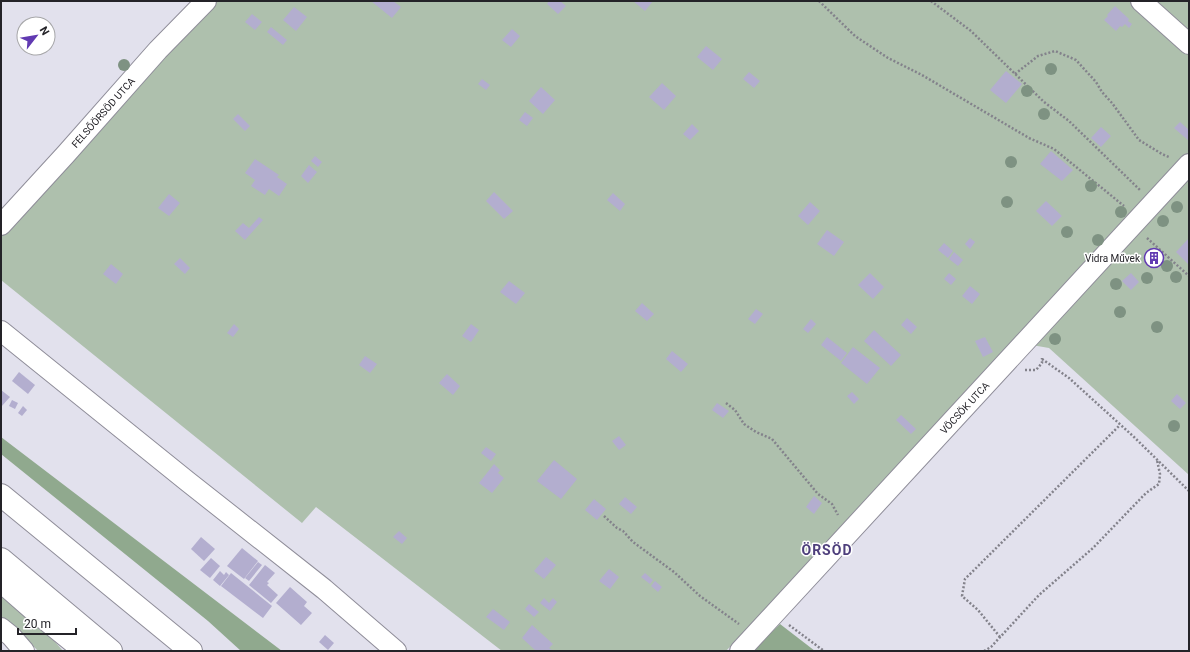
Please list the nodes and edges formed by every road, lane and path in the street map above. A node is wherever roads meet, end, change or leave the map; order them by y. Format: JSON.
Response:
{"nodes":[{"id":1,"x":206,"y":1,"type":"edge"},
{"id":2,"x":819,"y":1,"type":"edge"},
{"id":3,"x":931,"y":1,"type":"edge"},
{"id":4,"x":1141,"y":1,"type":"edge"},
{"id":5,"x":1189,"y":44,"type":"edge"},
{"id":6,"x":1015,"y":74,"type":"junction"},
{"id":7,"x":1187,"y":166,"type":"edge"},
{"id":8,"x":1140,"y":191,"type":"dead end"},
{"id":9,"x":1139,"y":219,"type":"junction"},
{"id":10,"x":1,"y":224,"type":"edge"},
{"id":11,"x":1155,"y":244,"type":"dead end"},
{"id":12,"x":1189,"y":276,"type":"edge"},
{"id":13,"x":1,"y":331,"type":"edge"},
{"id":14,"x":1042,"y":359,"type":"dead end"},
{"id":15,"x":726,"y":403,"type":"dead end"},
{"id":16,"x":1120,"y":425,"type":"junction"},
{"id":17,"x":1157,"y":460,"type":"junction"},
{"id":18,"x":1189,"y":491,"type":"edge"},
{"id":19,"x":1,"y":495,"type":"edge"},
{"id":20,"x":604,"y":516,"type":"dead end"},
{"id":21,"x":852,"y":530,"type":"junction"},
{"id":22,"x":1,"y":558,"type":"edge"},
{"id":23,"x":1,"y":581,"type":"edge"},
{"id":24,"x":772,"y":616,"type":"junction"},
{"id":25,"x":1,"y":628,"type":"edge"},
{"id":26,"x":754,"y":635,"type":"junction"},
{"id":27,"x":1000,"y":637,"type":"junction"},
{"id":28,"x":24,"y":651,"type":"edge"},
{"id":29,"x":85,"y":651,"type":"edge"},
{"id":30,"x":111,"y":651,"type":"edge"},
{"id":31,"x":191,"y":651,"type":"edge"},
{"id":32,"x":396,"y":651,"type":"edge"},
{"id":33,"x":740,"y":651,"type":"edge"},
{"id":34,"x":824,"y":651,"type":"edge"},
{"id":35,"x":984,"y":651,"type":"edge"}],
"edges":[{"from":1,"to":10,"type":"street","name":"FELSŐÖRSÖD UTCA"},
{"from":2,"to":9,"type":"path"},
{"from":3,"to":6,"type":"path"},
{"from":4,"to":5,"type":"street"},
{"from":6,"to":7,"type":"path"},
{"from":6,"to":8,"type":"path"},
{"from":7,"to":9,"type":"street","name":"VÖCSÖK UTCA"},
{"from":9,"to":21,"type":"street","name":"VÖCSÖK UTCA"},
{"from":11,"to":12,"type":"path"},
{"from":13,"to":32,"type":"street"},
{"from":14,"to":16,"type":"path"},
{"from":15,"to":21,"type":"path"},
{"from":16,"to":17,"type":"path"},
{"from":16,"to":27,"type":"path"},
{"from":17,"to":18,"type":"path"},
{"from":17,"to":27,"type":"path"},
{"from":19,"to":31,"type":"main road"},
{"from":20,"to":26,"type":"path"},
{"from":21,"to":24,"type":"street","name":"VÖCSÖK UTCA"},
{"from":22,"to":30,"type":"main road"},
{"from":23,"to":29,"type":"main road"},
{"from":24,"to":26,"type":"street","name":"VÖCSÖK UTCA"},
{"from":24,"to":34,"type":"path"},
{"from":25,"to":28,"type":"street"},
{"from":26,"to":33,"type":"street","name":"VÖCSÖK UTCA"},
{"from":27,"to":35,"type":"path"}]}
